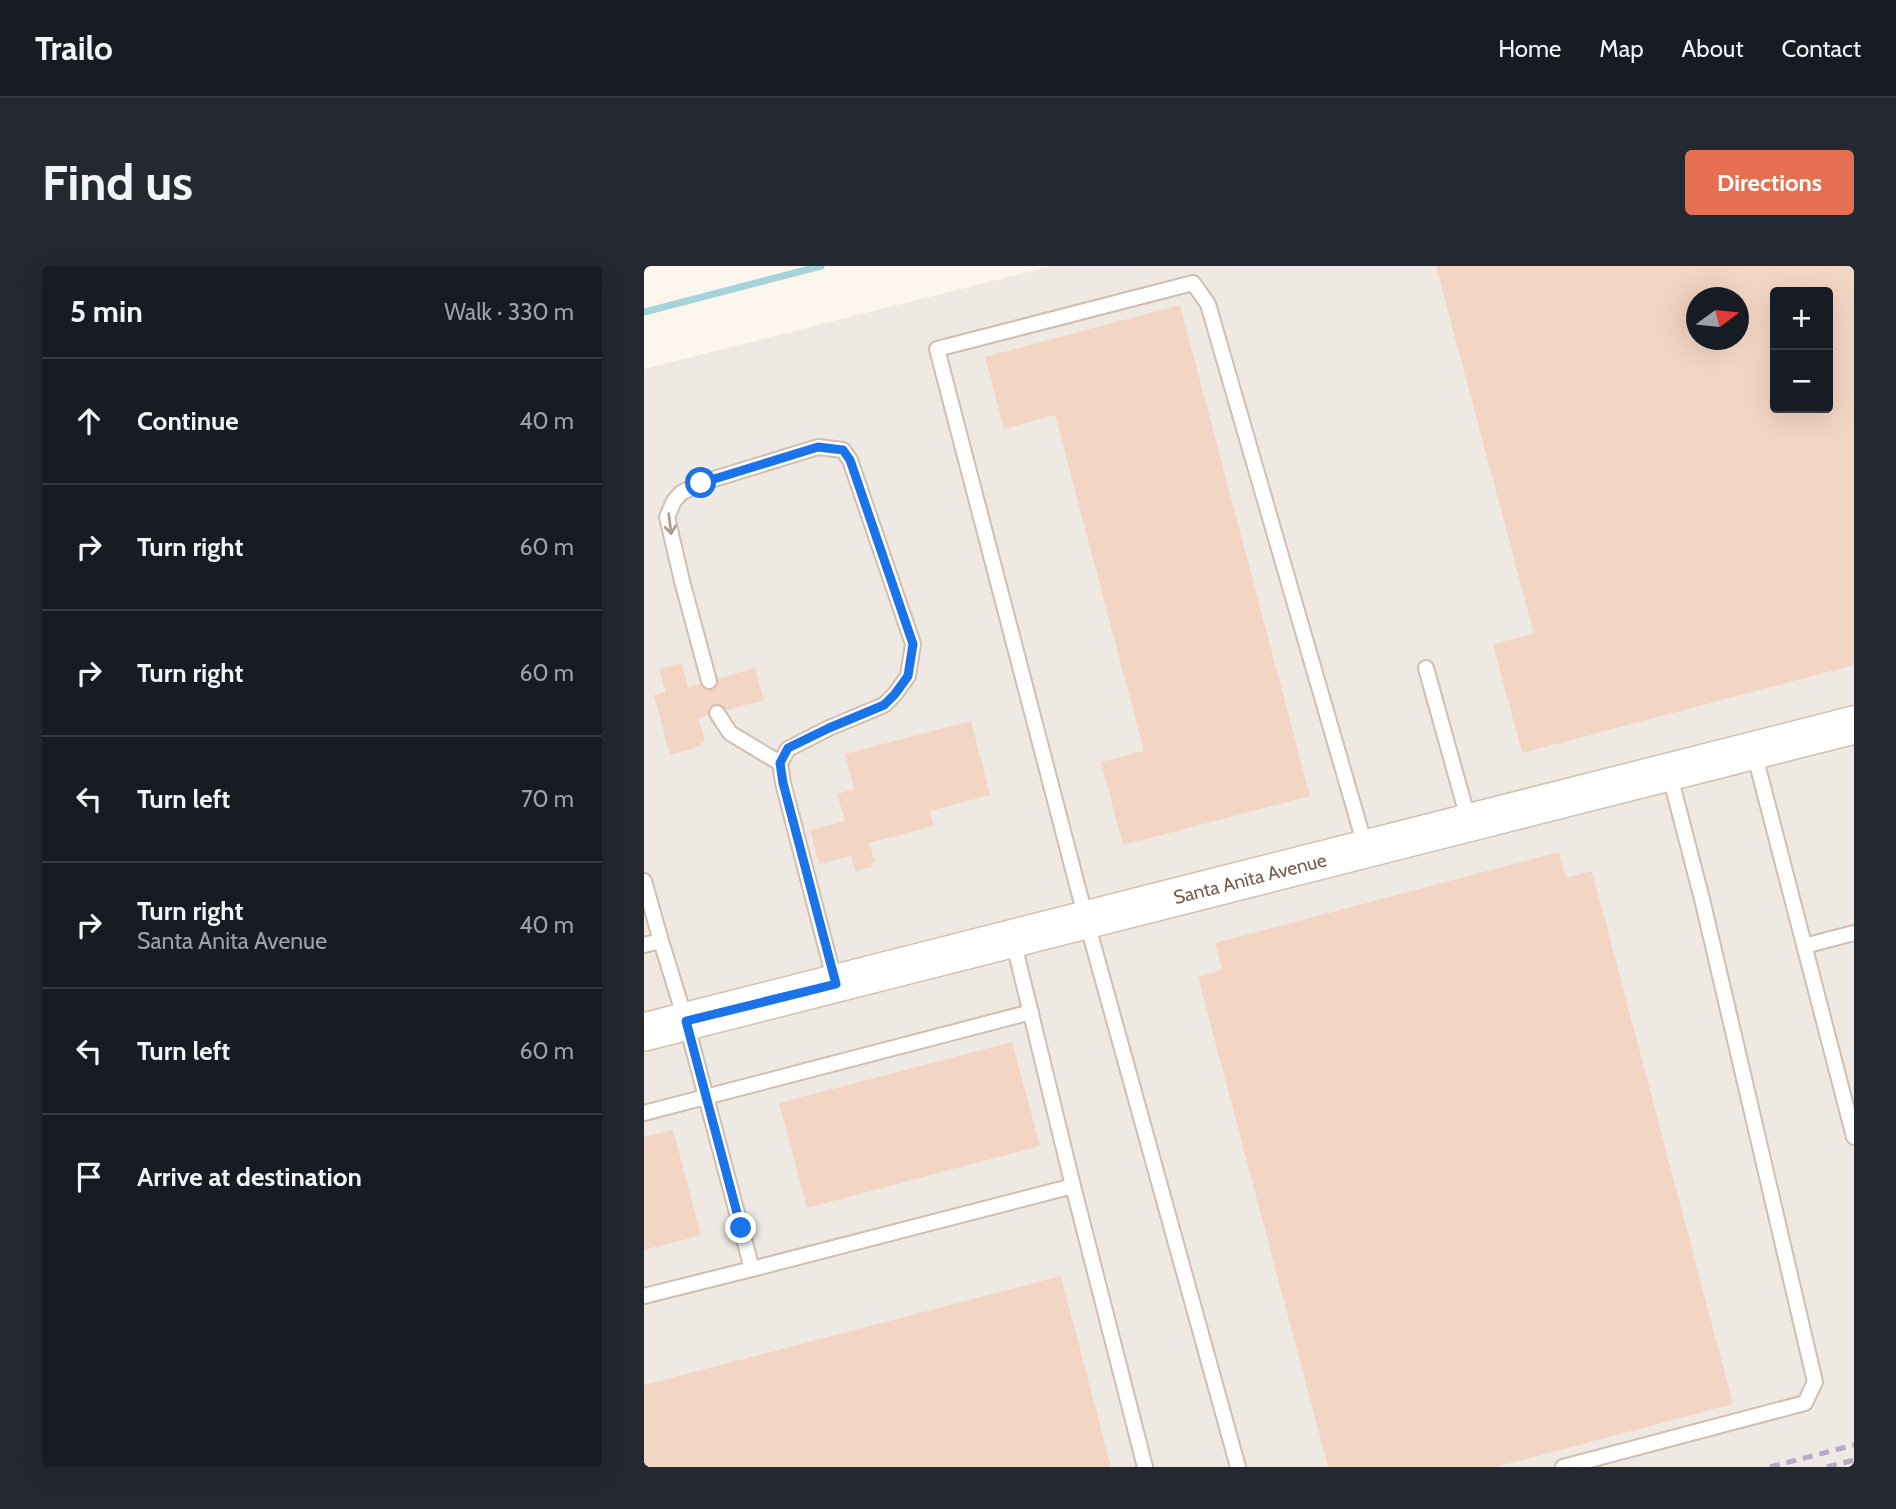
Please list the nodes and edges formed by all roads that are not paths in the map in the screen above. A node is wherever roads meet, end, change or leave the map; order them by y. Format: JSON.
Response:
{"nodes":[{"id":1,"x":1426,"y":668,"type":"dead end"},
{"id":2,"x":709,"y":681,"type":"dead end"},
{"id":3,"x":717,"y":713,"type":"dead end"},
{"id":4,"x":1854,"y":725,"type":"edge"},
{"id":5,"x":1754,"y":750,"type":"junction"},
{"id":6,"x":780,"y":763,"type":"junction"},
{"id":7,"x":1669,"y":772,"type":"junction"},
{"id":8,"x":1470,"y":824,"type":"junction"},
{"id":9,"x":1367,"y":850,"type":"junction"},
{"id":10,"x":644,"y":881,"type":"edge"},
{"id":11,"x":1086,"y":919,"type":"junction"},
{"id":12,"x":1854,"y":933,"type":"edge"},
{"id":13,"x":1012,"y":938,"type":"junction"},
{"id":14,"x":661,"y":941,"type":"junction"},
{"id":15,"x":644,"y":945,"type":"edge"},
{"id":16,"x":1804,"y":946,"type":"junction"},
{"id":17,"x":836,"y":984,"type":"junction"},
{"id":18,"x":1031,"y":1012,"type":"junction"},
{"id":19,"x":686,"y":1021,"type":"junction"},
{"id":20,"x":644,"y":1032,"type":"edge"},
{"id":21,"x":706,"y":1097,"type":"junction"},
{"id":22,"x":644,"y":1113,"type":"edge"},
{"id":23,"x":1854,"y":1137,"type":"edge"},
{"id":24,"x":1073,"y":1186,"type":"junction"},
{"id":25,"x":752,"y":1269,"type":"junction"},
{"id":26,"x":644,"y":1296,"type":"edge"},
{"id":27,"x":1145,"y":1467,"type":"edge"},
{"id":28,"x":1238,"y":1467,"type":"edge"},
{"id":29,"x":1563,"y":1467,"type":"edge"}],
"edges":[{"from":1,"to":8,"type":"lane"},
{"from":6,"to":2,"type":"lane","one_way":true},
{"from":3,"to":6,"type":"lane"},
{"from":4,"to":5,"type":"street","name":"Santa Anita Avenue"},
{"from":5,"to":7,"type":"street","name":"Santa Anita Avenue"},
{"from":5,"to":16,"type":"lane"},
{"from":6,"to":17,"type":"lane"},
{"from":7,"to":8,"type":"street","name":"Santa Anita Avenue"},
{"from":7,"to":29,"type":"lane"},
{"from":8,"to":9,"type":"street","name":"Santa Anita Avenue"},
{"from":9,"to":11,"type":"street","name":"Santa Anita Avenue"},
{"from":9,"to":11,"type":"lane"},
{"from":10,"to":14,"type":"lane"},
{"from":11,"to":13,"type":"street","name":"Santa Anita Avenue"},
{"from":11,"to":28,"type":"lane"},
{"from":12,"to":16,"type":"lane"},
{"from":13,"to":17,"type":"street","name":"Santa Anita Avenue"},
{"from":13,"to":18,"type":"lane"},
{"from":14,"to":15,"type":"lane"},
{"from":14,"to":19,"type":"lane"},
{"from":16,"to":23,"type":"lane"},
{"from":17,"to":19,"type":"street","name":"Santa Anita Avenue"},
{"from":18,"to":21,"type":"lane"},
{"from":18,"to":24,"type":"lane"},
{"from":19,"to":20,"type":"street","name":"Santa Anita Avenue"},
{"from":19,"to":21,"type":"lane"},
{"from":21,"to":22,"type":"lane"},
{"from":21,"to":25,"type":"lane"},
{"from":24,"to":25,"type":"lane"},
{"from":24,"to":27,"type":"lane"},
{"from":25,"to":26,"type":"lane"}]}
